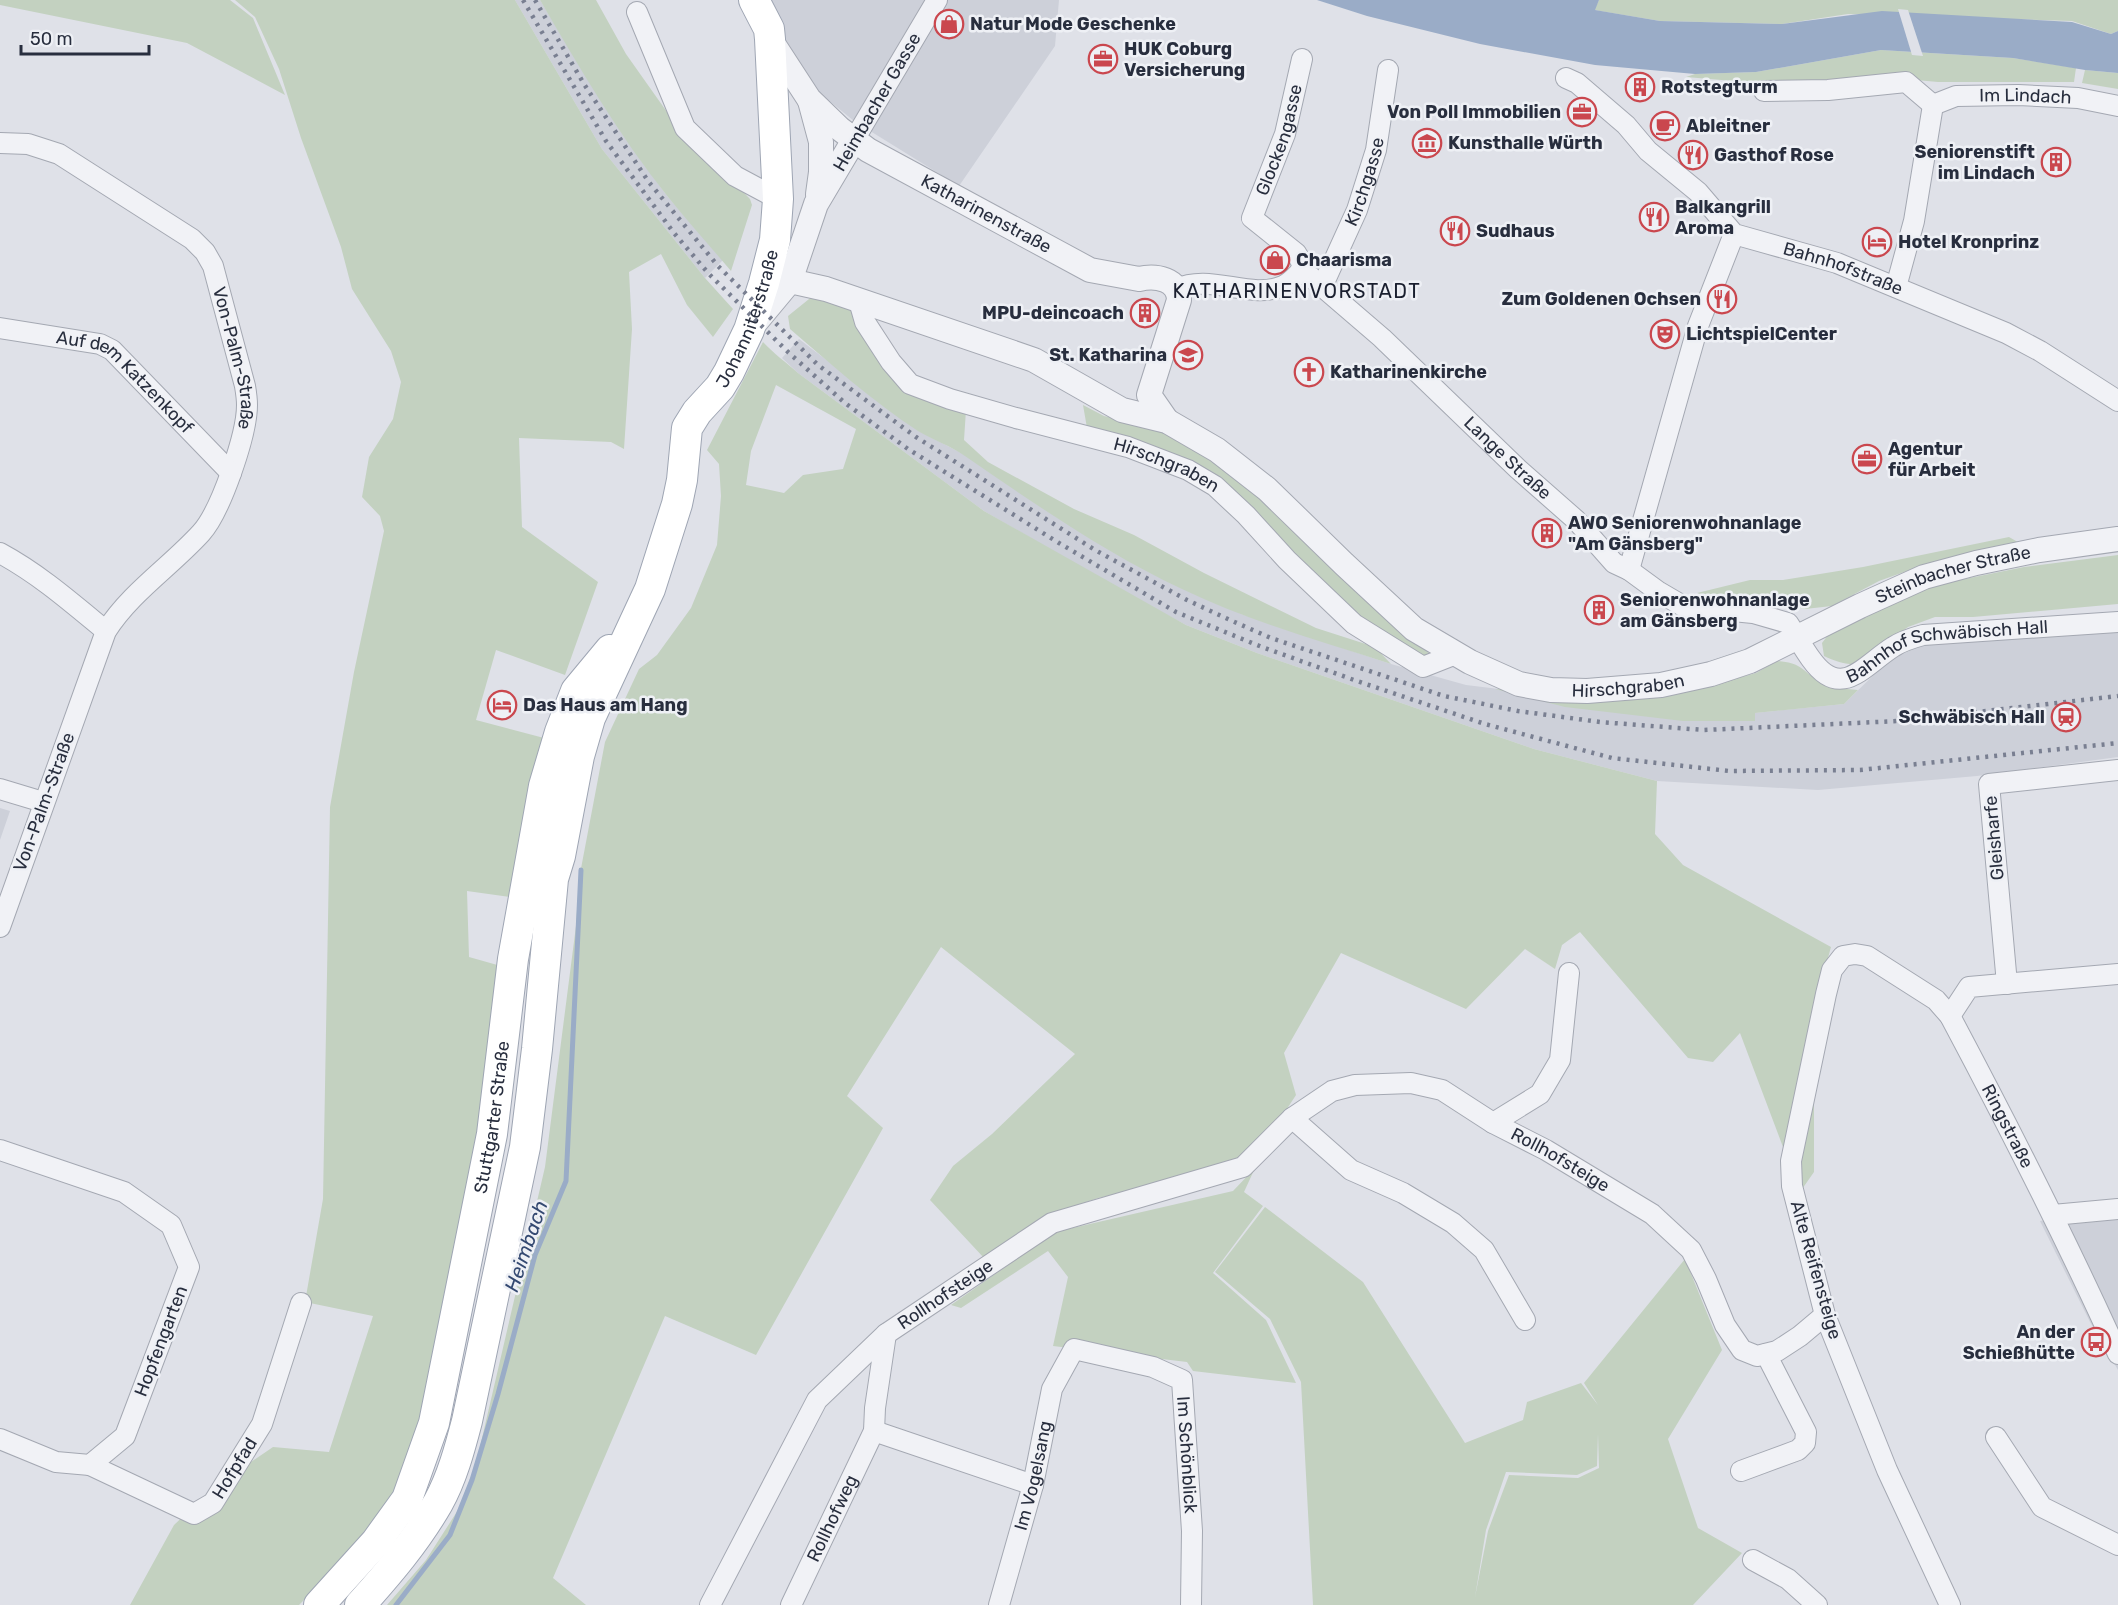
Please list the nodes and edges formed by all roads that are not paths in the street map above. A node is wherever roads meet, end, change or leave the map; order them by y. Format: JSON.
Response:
{"nodes":[{"id":1,"x":754,"y":0,"type":"edge"},
{"id":2,"x":937,"y":0,"type":"edge"},
{"id":3,"x":637,"y":12,"type":"dead end"},
{"id":4,"x":770,"y":39,"type":"junction"},
{"id":5,"x":1302,"y":59,"type":"dead end"},
{"id":6,"x":1388,"y":70,"type":"dead end"},
{"id":7,"x":1566,"y":78,"type":"dead end"},
{"id":8,"x":1764,"y":91,"type":"dead end"},
{"id":9,"x":809,"y":99,"type":"junction"},
{"id":10,"x":1933,"y":105,"type":"junction"},
{"id":11,"x":2118,"y":106,"type":"edge"},
{"id":12,"x":854,"y":140,"type":"junction"},
{"id":13,"x":0,"y":143,"type":"edge"},
{"id":14,"x":778,"y":199,"type":"junction"},
{"id":15,"x":816,"y":204,"type":"junction"},
{"id":16,"x":1252,"y":218,"type":"joint"},
{"id":17,"x":1734,"y":234,"type":"junction"},
{"id":18,"x":775,"y":240,"type":"junction"},
{"id":19,"x":1301,"y":271,"type":"junction"},
{"id":20,"x":790,"y":281,"type":"junction"},
{"id":21,"x":1322,"y":287,"type":"junction"},
{"id":22,"x":1896,"y":287,"type":"junction"},
{"id":23,"x":1177,"y":290,"type":"junction"},
{"id":24,"x":859,"y":301,"type":"junction"},
{"id":25,"x":0,"y":328,"type":"edge"},
{"id":26,"x":749,"y":330,"type":"junction"},
{"id":27,"x":1149,"y":395,"type":"junction"},
{"id":28,"x":2118,"y":401,"type":"edge"},
{"id":29,"x":1122,"y":410,"type":"junction"},
{"id":30,"x":1167,"y":421,"type":"junction"},
{"id":31,"x":231,"y":473,"type":"junction"},
{"id":32,"x":2118,"y":539,"type":"edge"},
{"id":33,"x":0,"y":553,"type":"edge"},
{"id":34,"x":1629,"y":570,"type":"junction"},
{"id":35,"x":636,"y":620,"type":"junction"},
{"id":36,"x":2118,"y":622,"type":"edge"},
{"id":37,"x":106,"y":631,"type":"junction"},
{"id":38,"x":1798,"y":638,"type":"junction"},
{"id":39,"x":1456,"y":654,"type":"junction"},
{"id":40,"x":2118,"y":770,"type":"edge"},
{"id":41,"x":0,"y":789,"type":"edge"},
{"id":42,"x":43,"y":802,"type":"junction"},
{"id":43,"x":0,"y":927,"type":"edge"},
{"id":44,"x":1843,"y":956,"type":"joint"},
{"id":45,"x":1569,"y":974,"type":"dead end"},
{"id":46,"x":2118,"y":974,"type":"edge"},
{"id":47,"x":2007,"y":984,"type":"junction"},
{"id":48,"x":1950,"y":1016,"type":"junction"},
{"id":49,"x":1292,"y":1118,"type":"junction"},
{"id":50,"x":1493,"y":1123,"type":"junction"},
{"id":51,"x":0,"y":1150,"type":"edge"},
{"id":52,"x":2118,"y":1209,"type":"edge"},
{"id":53,"x":2053,"y":1215,"type":"junction"},
{"id":54,"x":301,"y":1303,"type":"dead end"},
{"id":55,"x":1825,"y":1315,"type":"junction"},
{"id":56,"x":1525,"y":1320,"type":"dead end"},
{"id":57,"x":885,"y":1334,"type":"junction"},
{"id":58,"x":1074,"y":1349,"type":"joint"},
{"id":59,"x":1766,"y":1354,"type":"junction"},
{"id":60,"x":2118,"y":1354,"type":"edge"},
{"id":61,"x":874,"y":1431,"type":"junction"},
{"id":62,"x":1996,"y":1437,"type":"dead end"},
{"id":63,"x":0,"y":1440,"type":"edge"},
{"id":64,"x":90,"y":1465,"type":"junction"},
{"id":65,"x":1741,"y":1471,"type":"dead end"},
{"id":66,"x":1033,"y":1485,"type":"junction"},
{"id":67,"x":2118,"y":1545,"type":"edge"},
{"id":68,"x":1753,"y":1560,"type":"dead end"},
{"id":69,"x":319,"y":1605,"type":"edge"},
{"id":70,"x":360,"y":1605,"type":"edge"},
{"id":71,"x":710,"y":1605,"type":"edge"},
{"id":72,"x":791,"y":1605,"type":"edge"},
{"id":73,"x":999,"y":1605,"type":"edge"},
{"id":74,"x":1191,"y":1605,"type":"edge"},
{"id":75,"x":1817,"y":1605,"type":"edge"},
{"id":76,"x":1950,"y":1605,"type":"edge"}],
"edges":[{"from":1,"to":4,"type":"main road","name":"Johanniterstraße"},
{"from":2,"to":12,"type":"street","name":"Heimbacher Gasse"},
{"from":3,"to":14,"type":"street"},
{"from":4,"to":9,"type":"street","name":"Katharinenstraße"},
{"from":4,"to":14,"type":"main road","name":"Johanniterstraße"},
{"from":5,"to":16,"type":"street","name":"Glockengasse"},
{"from":6,"to":21,"type":"street","name":"Kirchgasse"},
{"from":7,"to":17,"type":"street"},
{"from":8,"to":10,"type":"street"},
{"from":9,"to":12,"type":"street","name":"Katharinenstraße"},
{"from":9,"to":15,"type":"street","name":"Katharinenstraße"},
{"from":10,"to":11,"type":"street","name":"Im Lindach"},
{"from":10,"to":22,"type":"street"},
{"from":12,"to":15,"type":"street","name":"Heimbacher Gasse"},
{"from":12,"to":23,"type":"street","name":"Katharinenstraße"},
{"from":13,"to":31,"type":"street","name":"Von-Palm-Straße"},
{"from":14,"to":18,"type":"main road","name":"Johanniterstraße"},
{"from":15,"to":18,"type":"street","name":"Heimbacher Gasse"},
{"from":15,"to":20,"type":"street","name":"Heimbacher Gasse"},
{"from":16,"to":19,"type":"street","name":"Lange Straße"},
{"from":17,"to":22,"type":"street","name":"Bahnhofstraße"},
{"from":17,"to":34,"type":"street"},
{"from":18,"to":26,"type":"main road","name":"Johanniterstraße"},
{"from":19,"to":21,"type":"street","name":"Lange Straße"},
{"from":19,"to":23,"type":"street"},
{"from":20,"to":24,"type":"street","name":"Hirschgraben"},
{"from":20,"to":26,"type":"street"},
{"from":21,"to":34,"type":"street","name":"Lange Straße"},
{"from":22,"to":28,"type":"street","name":"Bahnhofstraße"},
{"from":23,"to":27,"type":"street"},
{"from":24,"to":29,"type":"street","name":"Hirschgraben"},
{"from":24,"to":39,"type":"street","name":"Hirschgraben"},
{"from":25,"to":31,"type":"street","name":"Auf dem Katzenkopf"},
{"from":26,"to":35,"type":"main road","name":"Johanniterstraße"},
{"from":27,"to":29,"type":"street","name":"Hirschgraben"},
{"from":27,"to":30,"type":"street"},
{"from":29,"to":30,"type":"street","name":"Hirschgraben"},
{"from":30,"to":39,"type":"street","name":"Hirschgraben"},
{"from":31,"to":37,"type":"street","name":"Von-Palm-Straße"},
{"from":32,"to":38,"type":"street","name":"Steinbacher Straße"},
{"from":33,"to":37,"type":"street"},
{"from":34,"to":38,"type":"street","name":"Lange Straße"},
{"from":35,"to":69,"type":"main road","name":"Stuttgarter Straße"},
{"from":35,"to":70,"type":"main road","name":"Johanniterstraße"},
{"from":36,"to":38,"type":"street","name":"Bahnhof Schwäbisch Hall"},
{"from":37,"to":42,"type":"street","name":"Von-Palm-Straße"},
{"from":38,"to":39,"type":"street","name":"Hirschgraben"},
{"from":40,"to":47,"type":"street","name":"Gleisharfe"},
{"from":41,"to":42,"type":"street"},
{"from":42,"to":43,"type":"street","name":"Von-Palm-Straße"},
{"from":44,"to":48,"type":"street","name":"Ringstraße"},
{"from":44,"to":55,"type":"street","name":"Alte Reifensteige"},
{"from":45,"to":50,"type":"street"},
{"from":46,"to":47,"type":"street"},
{"from":47,"to":48,"type":"street"},
{"from":48,"to":53,"type":"street","name":"Ringstraße"},
{"from":49,"to":50,"type":"street","name":"Rollhofsteige"},
{"from":49,"to":56,"type":"street"},
{"from":49,"to":57,"type":"street","name":"Rollhofsteige"},
{"from":50,"to":59,"type":"street","name":"Rollhofsteige"},
{"from":51,"to":64,"type":"street","name":"Hopfengarten"},
{"from":52,"to":53,"type":"street"},
{"from":53,"to":60,"type":"street","name":"Ringstraße"},
{"from":54,"to":64,"type":"street","name":"Hofpfad"},
{"from":55,"to":59,"type":"street"},
{"from":55,"to":76,"type":"street","name":"Alte Reifensteige"},
{"from":57,"to":61,"type":"street","name":"Rollhofweg"},
{"from":57,"to":71,"type":"street","name":"Rollhofsteige"},
{"from":58,"to":66,"type":"street","name":"Im Vogelsang"},
{"from":58,"to":74,"type":"street","name":"Im Schönblick"},
{"from":59,"to":65,"type":"street"},
{"from":61,"to":66,"type":"street"},
{"from":61,"to":72,"type":"street","name":"Rollhofweg"},
{"from":62,"to":67,"type":"street"},
{"from":63,"to":64,"type":"street"},
{"from":66,"to":73,"type":"street","name":"Im Vogelsang"},
{"from":68,"to":75,"type":"street"}]}
